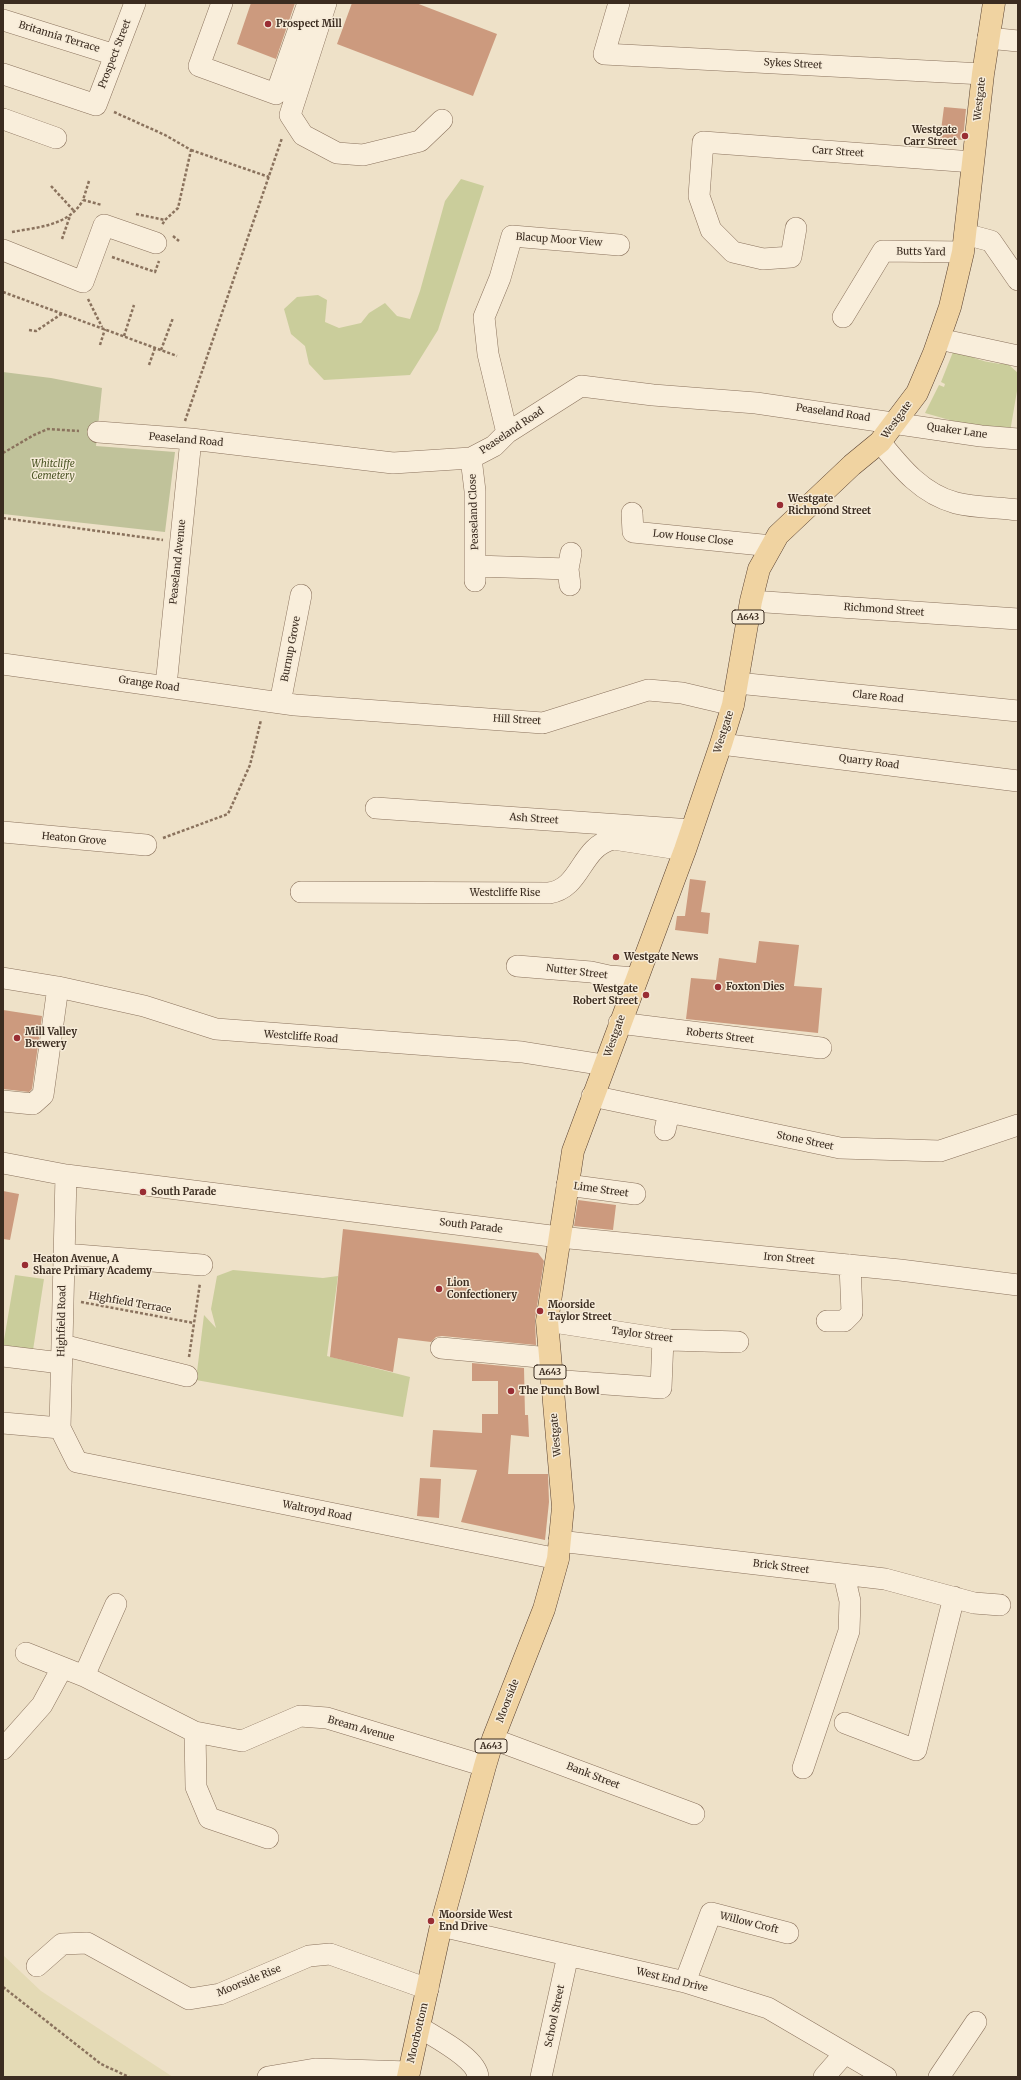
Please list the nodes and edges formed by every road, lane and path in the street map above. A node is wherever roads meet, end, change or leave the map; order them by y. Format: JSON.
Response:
{"nodes":[{"id":1,"x":222,"y":3,"type":"edge"},
{"id":2,"x":308,"y":3,"type":"edge"},
{"id":3,"x":326,"y":3,"type":"edge"},
{"id":4,"x":619,"y":3,"type":"edge"},
{"id":5,"x":994,"y":3,"type":"edge"},
{"id":6,"x":128,"y":5,"type":"edge"},
{"id":7,"x":3,"y":20,"type":"edge"},
{"id":8,"x":988,"y":38,"type":"junction"},
{"id":9,"x":1018,"y":41,"type":"edge"},
{"id":10,"x":115,"y":54,"type":"junction"},
{"id":11,"x":3,"y":74,"type":"edge"},
{"id":12,"x":983,"y":74,"type":"junction"},
{"id":13,"x":96,"y":105,"type":"junction"},
{"id":14,"x":290,"y":115,"type":"junction"},
{"id":15,"x":3,"y":119,"type":"edge"},
{"id":16,"x":442,"y":120,"type":"dead end"},
{"id":17,"x":56,"y":138,"type":"dead end"},
{"id":18,"x":191,"y":150,"type":"junction"},
{"id":19,"x":973,"y":162,"type":"junction"},
{"id":20,"x":268,"y":177,"type":"junction"},
{"id":21,"x":89,"y":181,"type":"dead end"},
{"id":22,"x":51,"y":186,"type":"dead end"},
{"id":23,"x":83,"y":200,"type":"junction"},
{"id":24,"x":104,"y":206,"type":"dead end"},
{"id":25,"x":75,"y":212,"type":"junction"},
{"id":26,"x":133,"y":213,"type":"dead end"},
{"id":27,"x":70,"y":216,"type":"junction"},
{"id":28,"x":165,"y":220,"type":"junction"},
{"id":29,"x":796,"y":228,"type":"dead end"},
{"id":30,"x":62,"y":239,"type":"dead end"},
{"id":31,"x":7,"y":242,"type":"edge"},
{"id":32,"x":156,"y":243,"type":"joint"},
{"id":33,"x":964,"y":243,"type":"junction"},
{"id":34,"x":619,"y":245,"type":"dead end"},
{"id":35,"x":1018,"y":280,"type":"edge"},
{"id":36,"x":3,"y":292,"type":"edge"},
{"id":37,"x":89,"y":302,"type":"dead end"},
{"id":38,"x":134,"y":305,"type":"dead end"},
{"id":39,"x":64,"y":313,"type":"junction"},
{"id":40,"x":843,"y":317,"type":"dead end"},
{"id":41,"x":173,"y":318,"type":"dead end"},
{"id":42,"x":104,"y":328,"type":"junction"},
{"id":43,"x":28,"y":330,"type":"dead end"},
{"id":44,"x":124,"y":336,"type":"junction"},
{"id":45,"x":939,"y":340,"type":"junction"},
{"id":46,"x":100,"y":345,"type":"dead end"},
{"id":47,"x":155,"y":348,"type":"junction"},
{"id":48,"x":161,"y":350,"type":"junction"},
{"id":49,"x":177,"y":356,"type":"dead end"},
{"id":50,"x":1018,"y":356,"type":"edge"},
{"id":51,"x":149,"y":365,"type":"dead end"},
{"id":52,"x":896,"y":422,"type":"junction"},
{"id":53,"x":98,"y":432,"type":"joint"},
{"id":54,"x":508,"y":433,"type":"junction"},
{"id":55,"x":185,"y":439,"type":"junction"},
{"id":56,"x":1018,"y":439,"type":"edge"},
{"id":57,"x":880,"y":442,"type":"junction"},
{"id":58,"x":3,"y":453,"type":"edge"},
{"id":59,"x":471,"y":458,"type":"junction"},
{"id":60,"x":1018,"y":510,"type":"edge"},
{"id":61,"x":632,"y":512,"type":"dead end"},
{"id":62,"x":3,"y":518,"type":"edge"},
{"id":63,"x":180,"y":542,"type":"junction"},
{"id":64,"x":772,"y":546,"type":"junction"},
{"id":65,"x":570,"y":569,"type":"dead end"},
{"id":66,"x":301,"y":595,"type":"dead end"},
{"id":67,"x":751,"y":601,"type":"junction"},
{"id":68,"x":1018,"y":619,"type":"edge"},
{"id":69,"x":3,"y":664,"type":"edge"},
{"id":70,"x":737,"y":683,"type":"junction"},
{"id":71,"x":166,"y":686,"type":"junction"},
{"id":72,"x":280,"y":703,"type":"junction"},
{"id":73,"x":733,"y":705,"type":"junction"},
{"id":74,"x":1018,"y":711,"type":"edge"},
{"id":75,"x":721,"y":744,"type":"junction"},
{"id":76,"x":1018,"y":781,"type":"edge"},
{"id":77,"x":376,"y":808,"type":"dead end"},
{"id":78,"x":3,"y":832,"type":"edge"},
{"id":79,"x":688,"y":840,"type":"junction"},
{"id":80,"x":146,"y":845,"type":"joint"},
{"id":81,"x":301,"y":892,"type":"dead end"},
{"id":82,"x":517,"y":966,"type":"dead end"},
{"id":83,"x":3,"y":978,"type":"edge"},
{"id":84,"x":636,"y":978,"type":"junction"},
{"id":85,"x":58,"y":987,"type":"junction"},
{"id":86,"x":619,"y":1023,"type":"junction"},
{"id":87,"x":821,"y":1048,"type":"dead end"},
{"id":88,"x":604,"y":1065,"type":"junction"},
{"id":89,"x":592,"y":1096,"type":"junction"},
{"id":90,"x":3,"y":1101,"type":"edge"},
{"id":91,"x":1018,"y":1125,"type":"edge"},
{"id":92,"x":3,"y":1163,"type":"edge"},
{"id":93,"x":66,"y":1175,"type":"junction"},
{"id":94,"x":567,"y":1185,"type":"junction"},
{"id":95,"x":635,"y":1194,"type":"dead end"},
{"id":96,"x":559,"y":1238,"type":"junction"},
{"id":97,"x":64,"y":1254,"type":"junction"},
{"id":98,"x":202,"y":1265,"type":"joint"},
{"id":99,"x":850,"y":1265,"type":"junction"},
{"id":100,"x":1018,"y":1285,"type":"edge"},
{"id":101,"x":63,"y":1299,"type":"junction"},
{"id":102,"x":547,"y":1321,"type":"junction"},
{"id":103,"x":827,"y":1321,"type":"dead end"},
{"id":104,"x":194,"y":1323,"type":"junction"},
{"id":105,"x":663,"y":1339,"type":"junction"},
{"id":106,"x":738,"y":1342,"type":"dead end"},
{"id":107,"x":441,"y":1348,"type":"dead end"},
{"id":108,"x":61,"y":1354,"type":"junction"},
{"id":109,"x":3,"y":1356,"type":"edge"},
{"id":110,"x":550,"y":1358,"type":"junction"},
{"id":111,"x":186,"y":1376,"type":"joint"},
{"id":112,"x":551,"y":1380,"type":"junction"},
{"id":113,"x":3,"y":1423,"type":"edge"},
{"id":114,"x":60,"y":1428,"type":"junction"},
{"id":115,"x":77,"y":1462,"type":"joint"},
{"id":116,"x":562,"y":1507,"type":"joint"},
{"id":117,"x":558,"y":1550,"type":"junction"},
{"id":118,"x":844,"y":1574,"type":"junction"},
{"id":119,"x":954,"y":1597,"type":"junction"},
{"id":120,"x":116,"y":1604,"type":"dead end"},
{"id":121,"x":1000,"y":1605,"type":"dead end"},
{"id":122,"x":26,"y":1653,"type":"dead end"},
{"id":123,"x":62,"y":1668,"type":"junction"},
{"id":124,"x":84,"y":1676,"type":"junction"},
{"id":125,"x":845,"y":1724,"type":"dead end"},
{"id":126,"x":195,"y":1732,"type":"junction"},
{"id":127,"x":493,"y":1739,"type":"junction"},
{"id":128,"x":3,"y":1749,"type":"edge"},
{"id":129,"x":485,"y":1766,"type":"junction"},
{"id":130,"x":803,"y":1768,"type":"dead end"},
{"id":131,"x":694,"y":1814,"type":"dead end"},
{"id":132,"x":268,"y":1838,"type":"dead end"},
{"id":133,"x":441,"y":1926,"type":"junction"},
{"id":134,"x":788,"y":1933,"type":"dead end"},
{"id":135,"x":568,"y":1956,"type":"junction"},
{"id":136,"x":37,"y":1966,"type":"dead end"},
{"id":137,"x":685,"y":1982,"type":"junction"},
{"id":138,"x":3,"y":1988,"type":"edge"},
{"id":139,"x":428,"y":1989,"type":"junction"},
{"id":140,"x":976,"y":2022,"type":"dead end"},
{"id":141,"x":419,"y":2026,"type":"junction"},
{"id":142,"x":845,"y":2053,"type":"junction"},
{"id":143,"x":408,"y":2075,"type":"edge"},
{"id":144,"x":482,"y":2075,"type":"edge"},
{"id":145,"x":129,"y":2077,"type":"edge"},
{"id":146,"x":268,"y":2077,"type":"edge"},
{"id":147,"x":542,"y":2077,"type":"edge"},
{"id":148,"x":824,"y":2077,"type":"edge"},
{"id":149,"x":886,"y":2077,"type":"edge"},
{"id":150,"x":939,"y":2077,"type":"edge"}],
"edges":[{"from":1,"to":2,"type":"street"},
{"from":3,"to":14,"type":"street"},
{"from":4,"to":12,"type":"street","name":"Sykes Street"},
{"from":5,"to":8,"type":"main road","name":"Westgate","number":"A643"},
{"from":6,"to":10,"type":"street","name":"Prospect Street"},
{"from":7,"to":10,"type":"street","name":"Britannia Terrace"},
{"from":8,"to":9,"type":"street"},
{"from":8,"to":12,"type":"main road","name":"Westgate","number":"A643"},
{"from":10,"to":13,"type":"street","name":"Prospect Street"},
{"from":11,"to":13,"type":"street"},
{"from":12,"to":19,"type":"main road","name":"Westgate","number":"A643"},
{"from":13,"to":18,"type":"path"},
{"from":14,"to":16,"type":"street"},
{"from":14,"to":20,"type":"path"},
{"from":15,"to":17,"type":"street"},
{"from":18,"to":20,"type":"path"},
{"from":18,"to":28,"type":"path"},
{"from":19,"to":29,"type":"street","name":"Carr Street"},
{"from":19,"to":33,"type":"main road","name":"Westgate","number":"A643"},
{"from":20,"to":55,"type":"path"},
{"from":21,"to":23,"type":"path"},
{"from":22,"to":25,"type":"path"},
{"from":23,"to":24,"type":"path"},
{"from":23,"to":25,"type":"path"},
{"from":25,"to":27,"type":"path"},
{"from":26,"to":28,"type":"path"},
{"from":27,"to":30,"type":"path"},
{"from":27,"to":31,"type":"path"},
{"from":28,"to":32,"type":"path"},
{"from":31,"to":32,"type":"street"},
{"from":33,"to":35,"type":"street"},
{"from":33,"to":40,"type":"street","name":"Butts Yard"},
{"from":33,"to":45,"type":"main road","name":"Westgate","number":"A643"},
{"from":34,"to":54,"type":"street","name":"Blacup Moor View"},
{"from":36,"to":39,"type":"path"},
{"from":37,"to":42,"type":"path"},
{"from":38,"to":44,"type":"path"},
{"from":39,"to":42,"type":"path"},
{"from":39,"to":43,"type":"path"},
{"from":41,"to":48,"type":"path"},
{"from":42,"to":44,"type":"path"},
{"from":42,"to":46,"type":"path"},
{"from":44,"to":47,"type":"path"},
{"from":45,"to":50,"type":"street"},
{"from":45,"to":52,"type":"main road","name":"Westgate","number":"A643"},
{"from":47,"to":48,"type":"path"},
{"from":47,"to":51,"type":"path"},
{"from":48,"to":49,"type":"path"},
{"from":52,"to":54,"type":"street","name":"Peaseland Road"},
{"from":52,"to":56,"type":"street","name":"Quaker Lane"},
{"from":52,"to":57,"type":"main road","name":"Westgate","number":"A643"},
{"from":53,"to":55,"type":"street","name":"Peaseland Road"},
{"from":53,"to":58,"type":"path"},
{"from":54,"to":59,"type":"street","name":"Peaseland Road"},
{"from":55,"to":59,"type":"street","name":"Peaseland Road"},
{"from":55,"to":63,"type":"street","name":"Peaseland Avenue"},
{"from":57,"to":60,"type":"street"},
{"from":57,"to":64,"type":"main road","name":"Westgate","number":"A643"},
{"from":59,"to":65,"type":"street","name":"Peaseland Close"},
{"from":61,"to":64,"type":"street","name":"Low House Close"},
{"from":62,"to":63,"type":"path"},
{"from":63,"to":71,"type":"street","name":"Peaseland Avenue"},
{"from":64,"to":67,"type":"main road","name":"Westgate","number":"A643"},
{"from":66,"to":72,"type":"street","name":"Burnup Grove"},
{"from":67,"to":68,"type":"street","name":"Richmond Street"},
{"from":67,"to":70,"type":"main road","name":"Westgate","number":"A643"},
{"from":69,"to":71,"type":"street","name":"Grange Road"},
{"from":70,"to":73,"type":"main road","name":"Westgate","number":"A643"},
{"from":70,"to":74,"type":"street","name":"Clare Road"},
{"from":71,"to":72,"type":"street","name":"Grange Road"},
{"from":72,"to":73,"type":"street","name":"Hill Street"},
{"from":72,"to":80,"type":"path"},
{"from":73,"to":75,"type":"main road","name":"Westgate","number":"A643"},
{"from":75,"to":76,"type":"street","name":"Quarry Road"},
{"from":75,"to":79,"type":"main road","name":"Westgate","number":"A643"},
{"from":77,"to":79,"type":"street","name":"Ash Street"},
{"from":78,"to":80,"type":"street","name":"Heaton Grove"},
{"from":79,"to":81,"type":"street","name":"Westcliffe Rise"},
{"from":79,"to":84,"type":"main road","name":"Westgate","number":"A643"},
{"from":82,"to":84,"type":"street","name":"Nutter Street"},
{"from":83,"to":85,"type":"street","name":"Westcliffe Road"},
{"from":84,"to":86,"type":"main road","name":"Westgate","number":"A643"},
{"from":85,"to":88,"type":"street","name":"Westcliffe Road"},
{"from":85,"to":90,"type":"street"},
{"from":86,"to":87,"type":"street","name":"Roberts Street"},
{"from":86,"to":88,"type":"main road","name":"Westgate","number":"A643"},
{"from":88,"to":89,"type":"main road","name":"Westgate","number":"A643"},
{"from":89,"to":91,"type":"street","name":"Stone Street"},
{"from":89,"to":94,"type":"main road","name":"Westgate","number":"A643"},
{"from":92,"to":93,"type":"street","name":"South Parade"},
{"from":93,"to":96,"type":"street","name":"South Parade"},
{"from":93,"to":97,"type":"street","name":"Highfield Road"},
{"from":94,"to":95,"type":"street","name":"Lime Street"},
{"from":94,"to":96,"type":"main road","name":"Westgate","number":"A643"},
{"from":96,"to":99,"type":"street","name":"Iron Street"},
{"from":96,"to":102,"type":"main road","name":"Westgate","number":"A643"},
{"from":97,"to":98,"type":"street"},
{"from":97,"to":101,"type":"street","name":"Highfield Road"},
{"from":98,"to":104,"type":"path"},
{"from":99,"to":100,"type":"street","name":"Iron Street"},
{"from":99,"to":103,"type":"street"},
{"from":101,"to":104,"type":"path","name":"Highfield Terrace"},
{"from":101,"to":108,"type":"street","name":"Highfield Road"},
{"from":102,"to":105,"type":"street","name":"Taylor Street"},
{"from":102,"to":110,"type":"main road","name":"Westgate","number":"A643"},
{"from":104,"to":111,"type":"path"},
{"from":105,"to":106,"type":"street","name":"Taylor Street"},
{"from":105,"to":112,"type":"street"},
{"from":107,"to":110,"type":"street"},
{"from":108,"to":109,"type":"street"},
{"from":108,"to":111,"type":"street"},
{"from":108,"to":114,"type":"street","name":"Highfield Road"},
{"from":110,"to":112,"type":"main road","name":"Westgate","number":"A643"},
{"from":112,"to":116,"type":"main road","name":"Westgate","number":"A643"},
{"from":113,"to":114,"type":"street"},
{"from":114,"to":115,"type":"street","name":"Highfield Road"},
{"from":115,"to":117,"type":"street","name":"Waltroyd Road"},
{"from":116,"to":117,"type":"main road","name":"Moorside","number":"A643"},
{"from":117,"to":118,"type":"street","name":"Brick Street"},
{"from":117,"to":127,"type":"main road","name":"Moorside","number":"A643"},
{"from":118,"to":119,"type":"street","name":"Brick Street"},
{"from":118,"to":130,"type":"street"},
{"from":119,"to":121,"type":"street","name":"Brick Street"},
{"from":119,"to":125,"type":"street"},
{"from":120,"to":124,"type":"street"},
{"from":122,"to":123,"type":"street","name":"Bream Avenue"},
{"from":123,"to":124,"type":"street","name":"Bream Avenue"},
{"from":123,"to":128,"type":"street"},
{"from":124,"to":126,"type":"street","name":"Bream Avenue"},
{"from":126,"to":129,"type":"street","name":"Bream Avenue"},
{"from":126,"to":132,"type":"street"},
{"from":127,"to":129,"type":"main road","name":"Moorside","number":"A643"},
{"from":127,"to":131,"type":"street","name":"Bank Street"},
{"from":129,"to":133,"type":"main road","name":"Moorside","number":"A643"},
{"from":133,"to":135,"type":"street","name":"West End Drive"},
{"from":133,"to":139,"type":"main road","name":"Moorside","number":"A643"},
{"from":134,"to":137,"type":"street","name":"Willow Croft"},
{"from":135,"to":137,"type":"street","name":"West End Drive"},
{"from":135,"to":147,"type":"street","name":"School Street"},
{"from":136,"to":139,"type":"street","name":"Moorside Rise"},
{"from":137,"to":142,"type":"street","name":"West End Drive"},
{"from":138,"to":145,"type":"path"},
{"from":139,"to":141,"type":"main road","name":"Moorbottom","number":"A643"},
{"from":140,"to":150,"type":"street"},
{"from":141,"to":143,"type":"main road","name":"Moorbottom","number":"A643"},
{"from":141,"to":144,"type":"street"},
{"from":142,"to":148,"type":"street"},
{"from":142,"to":149,"type":"street","name":"West End Drive"},
{"from":143,"to":146,"type":"street"}]}
